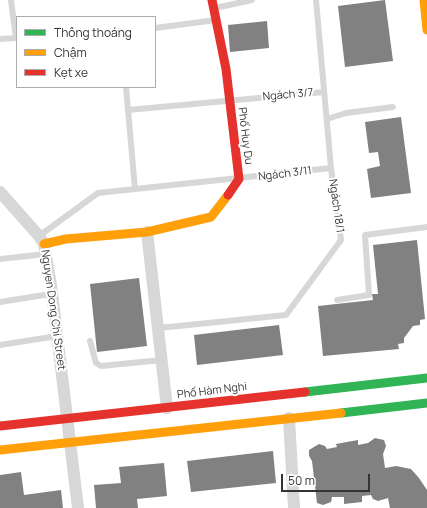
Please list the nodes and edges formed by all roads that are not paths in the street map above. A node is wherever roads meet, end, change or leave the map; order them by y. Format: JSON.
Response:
{"nodes":[{"id":1,"x":11,"y":0,"type":"edge"},
{"id":2,"x":252,"y":0,"type":"edge"},
{"id":3,"x":316,"y":0,"type":"edge"},
{"id":4,"x":424,"y":0,"type":"edge"},
{"id":5,"x":213,"y":4,"type":"edge"},
{"id":6,"x":218,"y":20,"type":"junction"},
{"id":7,"x":156,"y":28,"type":"edge"},
{"id":8,"x":427,"y":30,"type":"edge"},
{"id":9,"x":16,"y":32,"type":"edge"},
{"id":10,"x":16,"y":38,"type":"edge"},
{"id":11,"x":0,"y":39,"type":"edge"},
{"id":12,"x":126,"y":88,"type":"edge"},
{"id":13,"x":324,"y":92,"type":"junction"},
{"id":14,"x":229,"y":101,"type":"junction"},
{"id":15,"x":393,"y":107,"type":"dead end"},
{"id":16,"x":128,"y":110,"type":"junction"},
{"id":17,"x":326,"y":119,"type":"junction"},
{"id":18,"x":331,"y":168,"type":"junction"},
{"id":19,"x":239,"y":179,"type":"junction"},
{"id":20,"x":135,"y":189,"type":"junction"},
{"id":21,"x":0,"y":192,"type":"edge"},
{"id":22,"x":427,"y":227,"type":"edge"},
{"id":23,"x":147,"y":232,"type":"junction"},
{"id":24,"x":43,"y":245,"type":"junction"},
{"id":25,"x":0,"y":259,"type":"edge"},
{"id":26,"x":52,"y":295,"type":"junction"},
{"id":27,"x":337,"y":300,"type":"dead end"},
{"id":28,"x":0,"y":302,"type":"edge"},
{"id":29,"x":159,"y":328,"type":"junction"},
{"id":30,"x":57,"y":336,"type":"junction"},
{"id":31,"x":90,"y":341,"type":"dead end"},
{"id":32,"x":0,"y":345,"type":"edge"},
{"id":33,"x":162,"y":360,"type":"junction"},
{"id":34,"x":427,"y":378,"type":"edge"},
{"id":35,"x":425,"y":405,"type":"edge"},
{"id":36,"x":167,"y":408,"type":"junction"},
{"id":37,"x":68,"y":418,"type":"junction"},
{"id":38,"x":288,"y":418,"type":"junction"},
{"id":39,"x":0,"y":426,"type":"edge"},
{"id":40,"x":70,"y":443,"type":"junction"},
{"id":41,"x":0,"y":450,"type":"edge"},
{"id":42,"x":78,"y":508,"type":"edge"},
{"id":43,"x":294,"y":508,"type":"edge"}],
"edges":[{"from":1,"to":9,"type":"lane"},
{"from":2,"to":5,"type":"lane"},
{"from":3,"to":13,"type":"lane","name":"Ngách 18/1"},
{"from":4,"to":8,"type":"main road"},
{"from":5,"to":6,"type":"main road","name":"Phố Huy Du"},
{"from":6,"to":7,"type":"lane"},
{"from":6,"to":14,"type":"main road","name":"Phố Huy Du"},
{"from":10,"to":11,"type":"lane"},
{"from":12,"to":16,"type":"lane"},
{"from":13,"to":14,"type":"lane","name":"Ngách 3/7"},
{"from":13,"to":17,"type":"lane","name":"Ngách 18/1"},
{"from":14,"to":16,"type":"lane","name":"Ngách 3/7"},
{"from":14,"to":19,"type":"main road","name":"Phố Huy Du"},
{"from":15,"to":17,"type":"lane"},
{"from":16,"to":20,"type":"lane"},
{"from":17,"to":18,"type":"lane","name":"Ngách 18/1"},
{"from":18,"to":19,"type":"lane","name":"Ngách 3/11"},
{"from":18,"to":29,"type":"lane","name":"Ngách 18/1"},
{"from":19,"to":20,"type":"lane","name":"Ngách 3/11"},
{"from":19,"to":23,"type":"main road","name":"Phố Huy Du"},
{"from":20,"to":24,"type":"lane","name":"Ngách 3/11"},
{"from":21,"to":24,"type":"street","name":"Nguyen Dong Chi Street"},
{"from":22,"to":27,"type":"lane"},
{"from":23,"to":24,"type":"main road","name":"Phố Huy Du"},
{"from":23,"to":29,"type":"street"},
{"from":24,"to":25,"type":"lane"},
{"from":24,"to":26,"type":"street","name":"Nguyen Dong Chi Street"},
{"from":26,"to":28,"type":"lane"},
{"from":26,"to":30,"type":"street","name":"Nguyen Dong Chi Street"},
{"from":29,"to":33,"type":"street"},
{"from":30,"to":32,"type":"lane"},
{"from":30,"to":37,"type":"street","name":"Nguyen Dong Chi Street"},
{"from":31,"to":33,"type":"lane"},
{"from":33,"to":36,"type":"street"},
{"from":34,"to":36,"type":"main road","name":"Phố Hàm Nghi"},
{"from":35,"to":38,"type":"main road"},
{"from":36,"to":37,"type":"main road","name":"Phố Hàm Nghi"},
{"from":37,"to":39,"type":"main road","name":"Phố Hàm Nghi"},
{"from":37,"to":40,"type":"street","name":"Nguyen Dong Chi Street"},
{"from":38,"to":40,"type":"main road"},
{"from":38,"to":43,"type":"street"},
{"from":40,"to":41,"type":"main road"},
{"from":40,"to":42,"type":"street","name":"Nguyen Dong Chi Street"}]}
